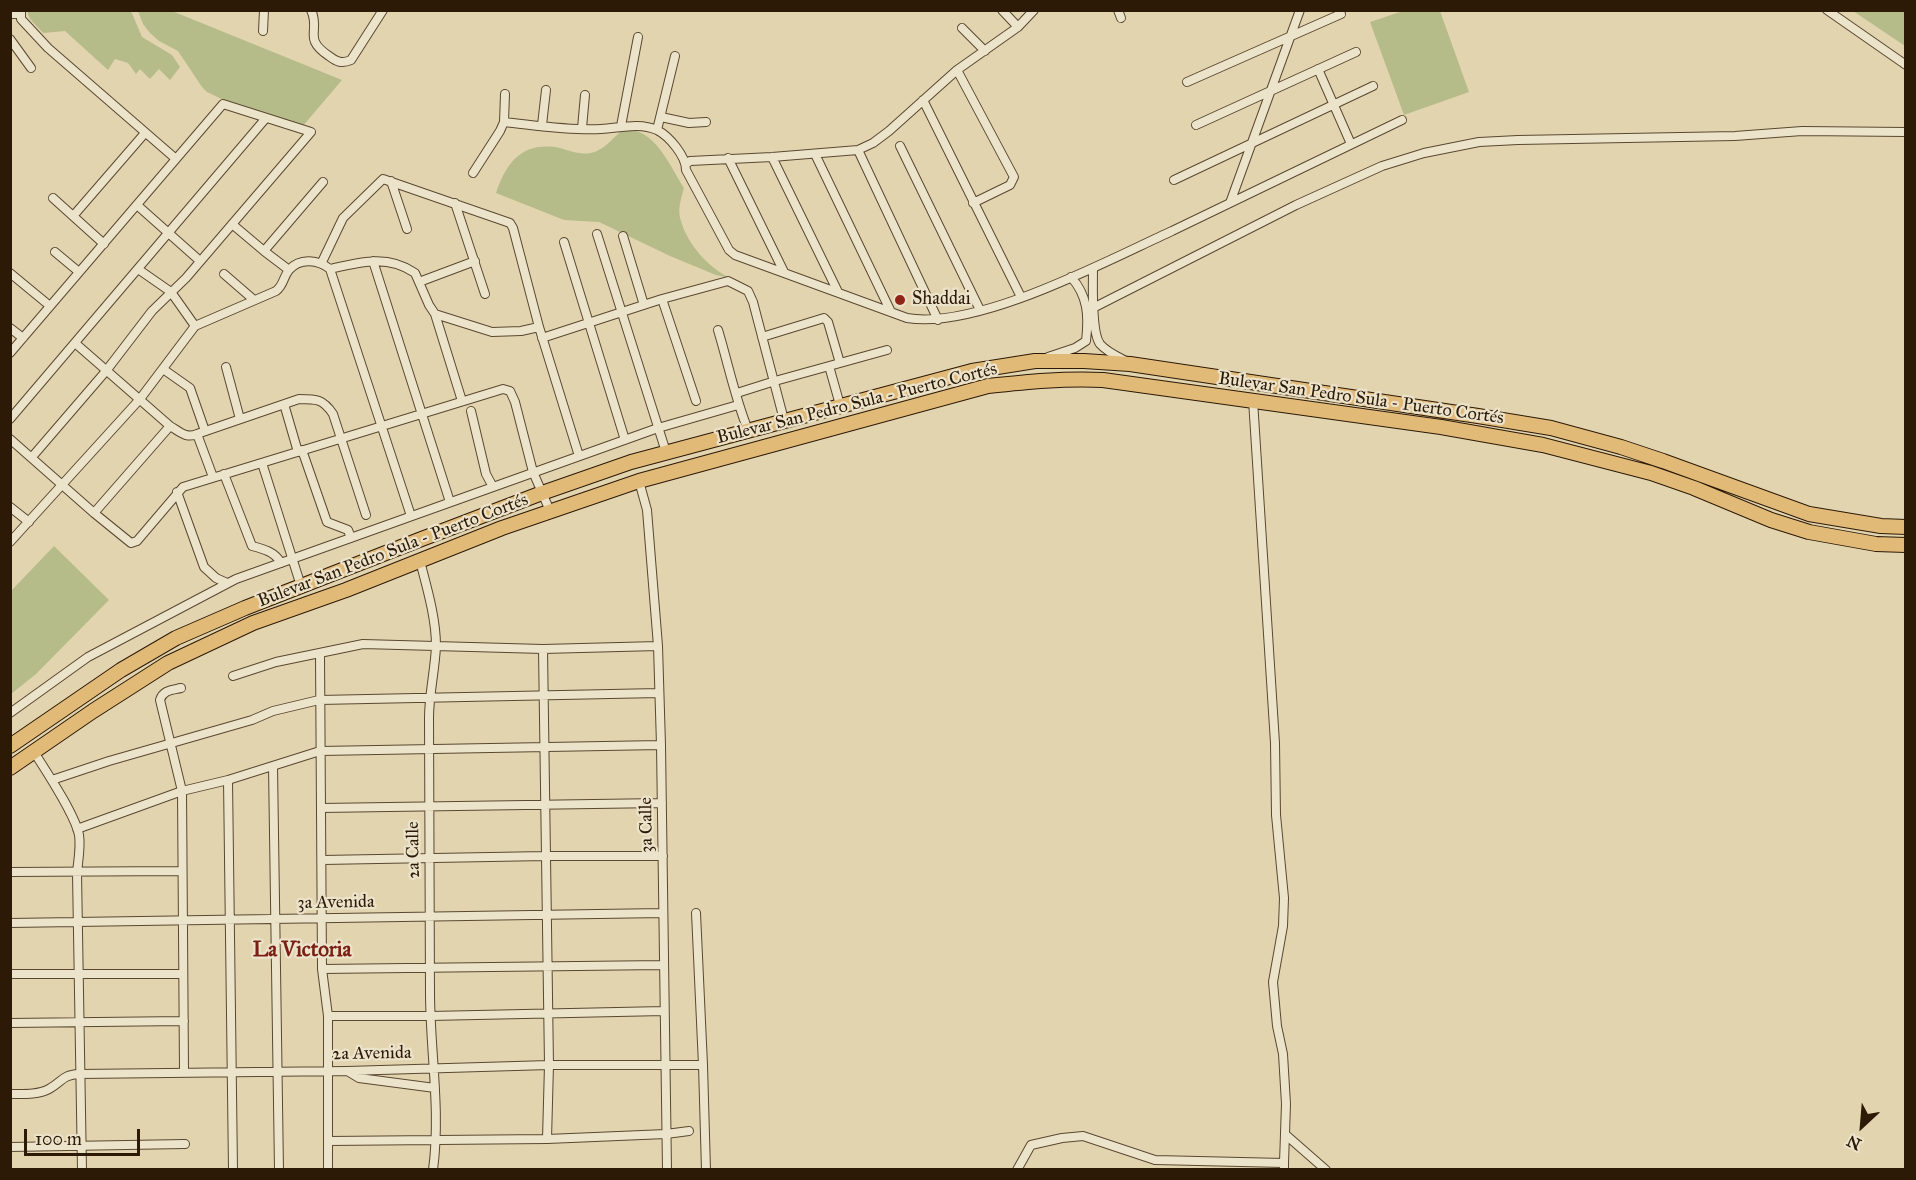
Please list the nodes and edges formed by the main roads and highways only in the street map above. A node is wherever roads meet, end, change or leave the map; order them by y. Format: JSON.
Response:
{"nodes":[{"id":1,"x":1302,"y":390,"type":"junction"},
{"id":2,"x":1366,"y":399,"type":"junction"},
{"id":3,"x":1253,"y":400,"type":"junction"},
{"id":4,"x":1328,"y":411,"type":"junction"},
{"id":5,"x":1905,"y":526,"type":"edge"},
{"id":6,"x":1905,"y":545,"type":"edge"},
{"id":7,"x":10,"y":746,"type":"edge"},
{"id":8,"x":10,"y":768,"type":"edge"}],
"edges":[{"from":1,"to":2,"type":"highway","name":"Bulevar San Pedro Sula - Puerto Cortés"},
{"from":1,"to":3,"type":"highway"},
{"from":1,"to":7,"type":"highway","name":"Bulevar San Pedro Sula - Puerto Cortés"},
{"from":2,"to":4,"type":"highway"},
{"from":2,"to":5,"type":"highway","name":"Bulevar San Pedro Sula - Puerto Cortés"},
{"from":3,"to":4,"type":"highway","name":"Bulevar San Pedro Sula - Puerto Cortés"},
{"from":3,"to":8,"type":"highway","name":"Bulevar San Pedro Sula - Puerto Cortés"},
{"from":4,"to":6,"type":"highway","name":"Bulevar San Pedro Sula - Puerto Cortés"}]}
